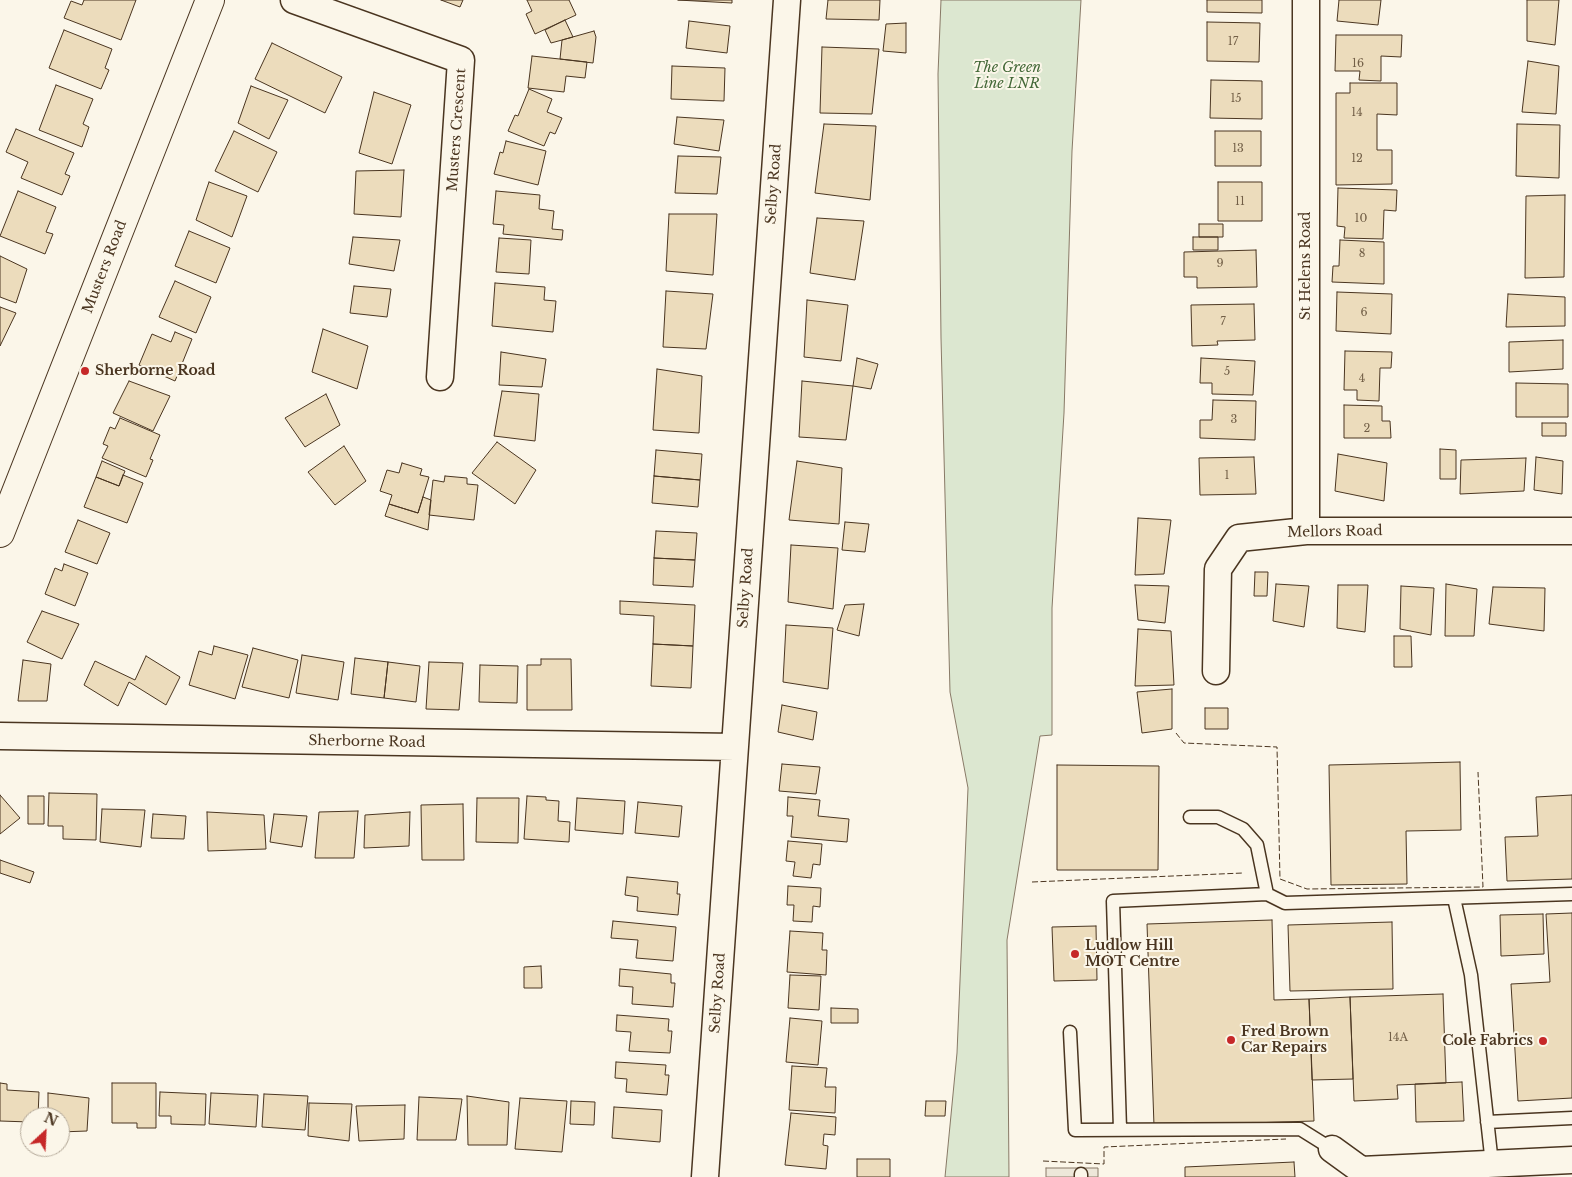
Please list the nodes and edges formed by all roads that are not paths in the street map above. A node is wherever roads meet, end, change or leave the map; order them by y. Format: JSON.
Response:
{"nodes":[{"id":1,"x":210,"y":0,"type":"edge"},
{"id":2,"x":294,"y":0,"type":"edge"},
{"id":3,"x":787,"y":0,"type":"edge"},
{"id":4,"x":1306,"y":0,"type":"edge"},
{"id":5,"x":440,"y":377,"type":"dead end"},
{"id":6,"x":1306,"y":531,"type":"junction"},
{"id":7,"x":1572,"y":531,"type":"edge"},
{"id":8,"x":0,"y":533,"type":"edge"},
{"id":9,"x":1216,"y":672,"type":"dead end"},
{"id":10,"x":0,"y":736,"type":"edge"},
{"id":11,"x":735,"y":747,"type":"junction"},
{"id":12,"x":1190,"y":817,"type":"dead end"},
{"id":13,"x":1267,"y":894,"type":"junction"},
{"id":14,"x":1572,"y":894,"type":"edge"},
{"id":15,"x":1454,"y":898,"type":"junction"},
{"id":16,"x":1070,"y":1032,"type":"dead end"},
{"id":17,"x":1572,"y":1118,"type":"edge"},
{"id":18,"x":1487,"y":1122,"type":"junction"},
{"id":19,"x":1120,"y":1129,"type":"junction"},
{"id":20,"x":1332,"y":1149,"type":"joint"},
{"id":21,"x":1572,"y":1160,"type":"edge"},
{"id":22,"x":1492,"y":1164,"type":"junction"},
{"id":23,"x":1427,"y":1172,"type":"edge"},
{"id":24,"x":705,"y":1177,"type":"edge"}],
"edges":[{"from":1,"to":8,"type":"street","name":"Musters Road"},
{"from":2,"to":5,"type":"street","name":"Musters Crescent"},
{"from":3,"to":11,"type":"street","name":"Selby Road"},
{"from":4,"to":6,"type":"street","name":"St Helens Road"},
{"from":6,"to":7,"type":"street","name":"Mellors Road"},
{"from":6,"to":9,"type":"street","name":"Mellors Road"},
{"from":10,"to":11,"type":"street","name":"Sherborne Road"},
{"from":11,"to":24,"type":"street","name":"Selby Road"},
{"from":12,"to":13,"type":"lane"},
{"from":13,"to":15,"type":"lane"},
{"from":13,"to":19,"type":"lane"},
{"from":14,"to":15,"type":"lane"},
{"from":15,"to":18,"type":"lane"},
{"from":16,"to":19,"type":"lane"},
{"from":17,"to":18,"type":"lane"},
{"from":18,"to":22,"type":"lane"},
{"from":19,"to":20,"type":"lane"},
{"from":20,"to":23,"type":"street"},
{"from":21,"to":22,"type":"street"},
{"from":22,"to":23,"type":"street"}]}
